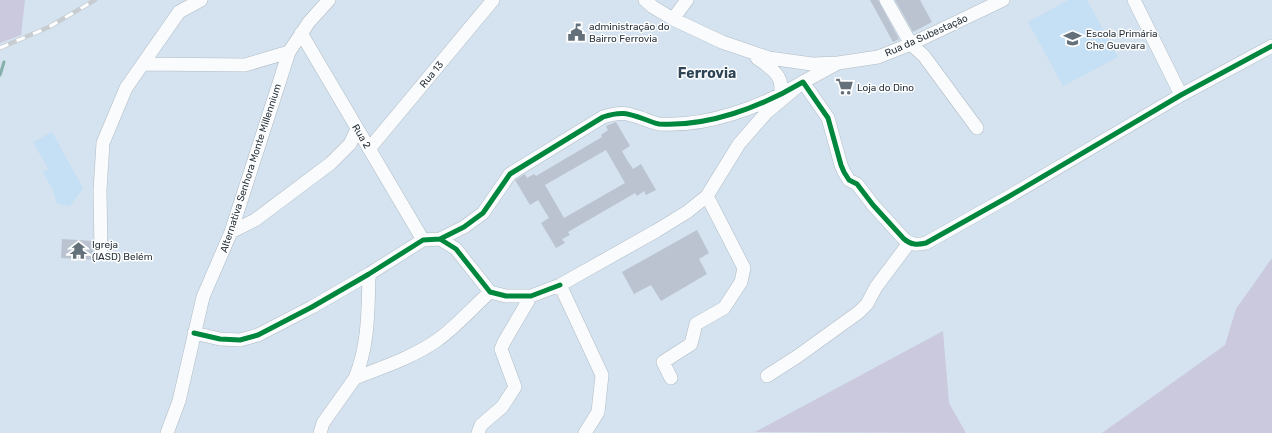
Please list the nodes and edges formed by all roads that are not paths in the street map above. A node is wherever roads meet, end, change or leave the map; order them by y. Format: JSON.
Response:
{"nodes":[{"id":1,"x":201,"y":0,"type":"edge"},
{"id":2,"x":328,"y":0,"type":"edge"},
{"id":3,"x":493,"y":0,"type":"edge"},
{"id":4,"x":645,"y":0,"type":"edge"},
{"id":5,"x":687,"y":0,"type":"edge"},
{"id":6,"x":886,"y":0,"type":"edge"},
{"id":7,"x":1003,"y":0,"type":"edge"},
{"id":8,"x":1134,"y":0,"type":"edge"},
{"id":9,"x":978,"y":5,"type":"edge"},
{"id":10,"x":673,"y":19,"type":"junction"},
{"id":11,"x":301,"y":33,"type":"junction"},
{"id":12,"x":911,"y":44,"type":"junction"},
{"id":13,"x":1272,"y":46,"type":"edge"},
{"id":14,"x":289,"y":52,"type":"junction"},
{"id":15,"x":748,"y":52,"type":"junction"},
{"id":16,"x":838,"y":63,"type":"junction"},
{"id":17,"x":144,"y":64,"type":"junction"},
{"id":18,"x":802,"y":82,"type":"junction"},
{"id":19,"x":1181,"y":94,"type":"junction"},
{"id":20,"x":780,"y":95,"type":"junction"},
{"id":21,"x":977,"y":128,"type":"dead end"},
{"id":22,"x":357,"y":129,"type":"junction"},
{"id":23,"x":369,"y":149,"type":"junction"},
{"id":24,"x":707,"y":196,"type":"junction"},
{"id":25,"x":231,"y":232,"type":"junction"},
{"id":26,"x":440,"y":239,"type":"junction"},
{"id":27,"x":423,"y":240,"type":"junction"},
{"id":28,"x":909,"y":243,"type":"junction"},
{"id":29,"x":101,"y":252,"type":"dead end"},
{"id":30,"x":369,"y":274,"type":"junction"},
{"id":31,"x":560,"y":285,"type":"junction"},
{"id":32,"x":490,"y":292,"type":"junction"},
{"id":33,"x":531,"y":296,"type":"junction"},
{"id":34,"x":194,"y":333,"type":"junction"},
{"id":35,"x":767,"y":376,"type":"dead end"},
{"id":36,"x":355,"y":378,"type":"junction"},
{"id":37,"x":671,"y":378,"type":"dead end"},
{"id":38,"x":167,"y":433,"type":"edge"},
{"id":39,"x":320,"y":433,"type":"edge"},
{"id":40,"x":478,"y":433,"type":"edge"},
{"id":41,"x":585,"y":433,"type":"edge"}],
"edges":[{"from":1,"to":17,"type":"street"},
{"from":2,"to":11,"type":"street","name":"Alternativa Senhora Monte Millennium"},
{"from":3,"to":23,"type":"street","name":"Rua 13"},
{"from":4,"to":10,"type":"street","name":"Rua da Subestação"},
{"from":5,"to":10,"type":"street"},
{"from":6,"to":12,"type":"street"},
{"from":7,"to":9,"type":"street","name":"Rua da Subestação"},
{"from":8,"to":19,"type":"street"},
{"from":9,"to":12,"type":"street","name":"Rua da Subestação"},
{"from":10,"to":15,"type":"street","name":"Rua da Subestação"},
{"from":11,"to":14,"type":"street","name":"Alternativa Senhora Monte Millennium"},
{"from":11,"to":22,"type":"street","name":"Rua 2"},
{"from":12,"to":16,"type":"street","name":"Rua da Subestação"},
{"from":12,"to":21,"type":"street"},
{"from":13,"to":19,"type":"street"},
{"from":14,"to":17,"type":"street"},
{"from":14,"to":25,"type":"street","name":"Alternativa Senhora Monte Millennium"},
{"from":15,"to":16,"type":"street","name":"Rua da Subestação"},
{"from":15,"to":20,"type":"street"},
{"from":16,"to":18,"type":"street"},
{"from":17,"to":29,"type":"street"},
{"from":18,"to":20,"type":"street"},
{"from":18,"to":24,"type":"street"},
{"from":18,"to":28,"type":"street"},
{"from":19,"to":28,"type":"street"},
{"from":20,"to":26,"type":"street"},
{"from":22,"to":23,"type":"street","name":"Rua 2"},
{"from":22,"to":25,"type":"street"},
{"from":23,"to":27,"type":"street","name":"Rua 2"},
{"from":24,"to":31,"type":"street"},
{"from":24,"to":37,"type":"street"},
{"from":25,"to":34,"type":"street","name":"Alternativa Senhora Monte Millennium"},
{"from":26,"to":27,"type":"street"},
{"from":26,"to":32,"type":"street"},
{"from":27,"to":30,"type":"street"},
{"from":28,"to":35,"type":"street"},
{"from":30,"to":34,"type":"street"},
{"from":30,"to":36,"type":"street"},
{"from":31,"to":33,"type":"street"},
{"from":31,"to":41,"type":"street"},
{"from":32,"to":33,"type":"street"},
{"from":32,"to":36,"type":"street"},
{"from":33,"to":40,"type":"street"},
{"from":34,"to":38,"type":"street","name":"Alternativa Senhora Monte Millennium"},
{"from":36,"to":39,"type":"street"}]}
